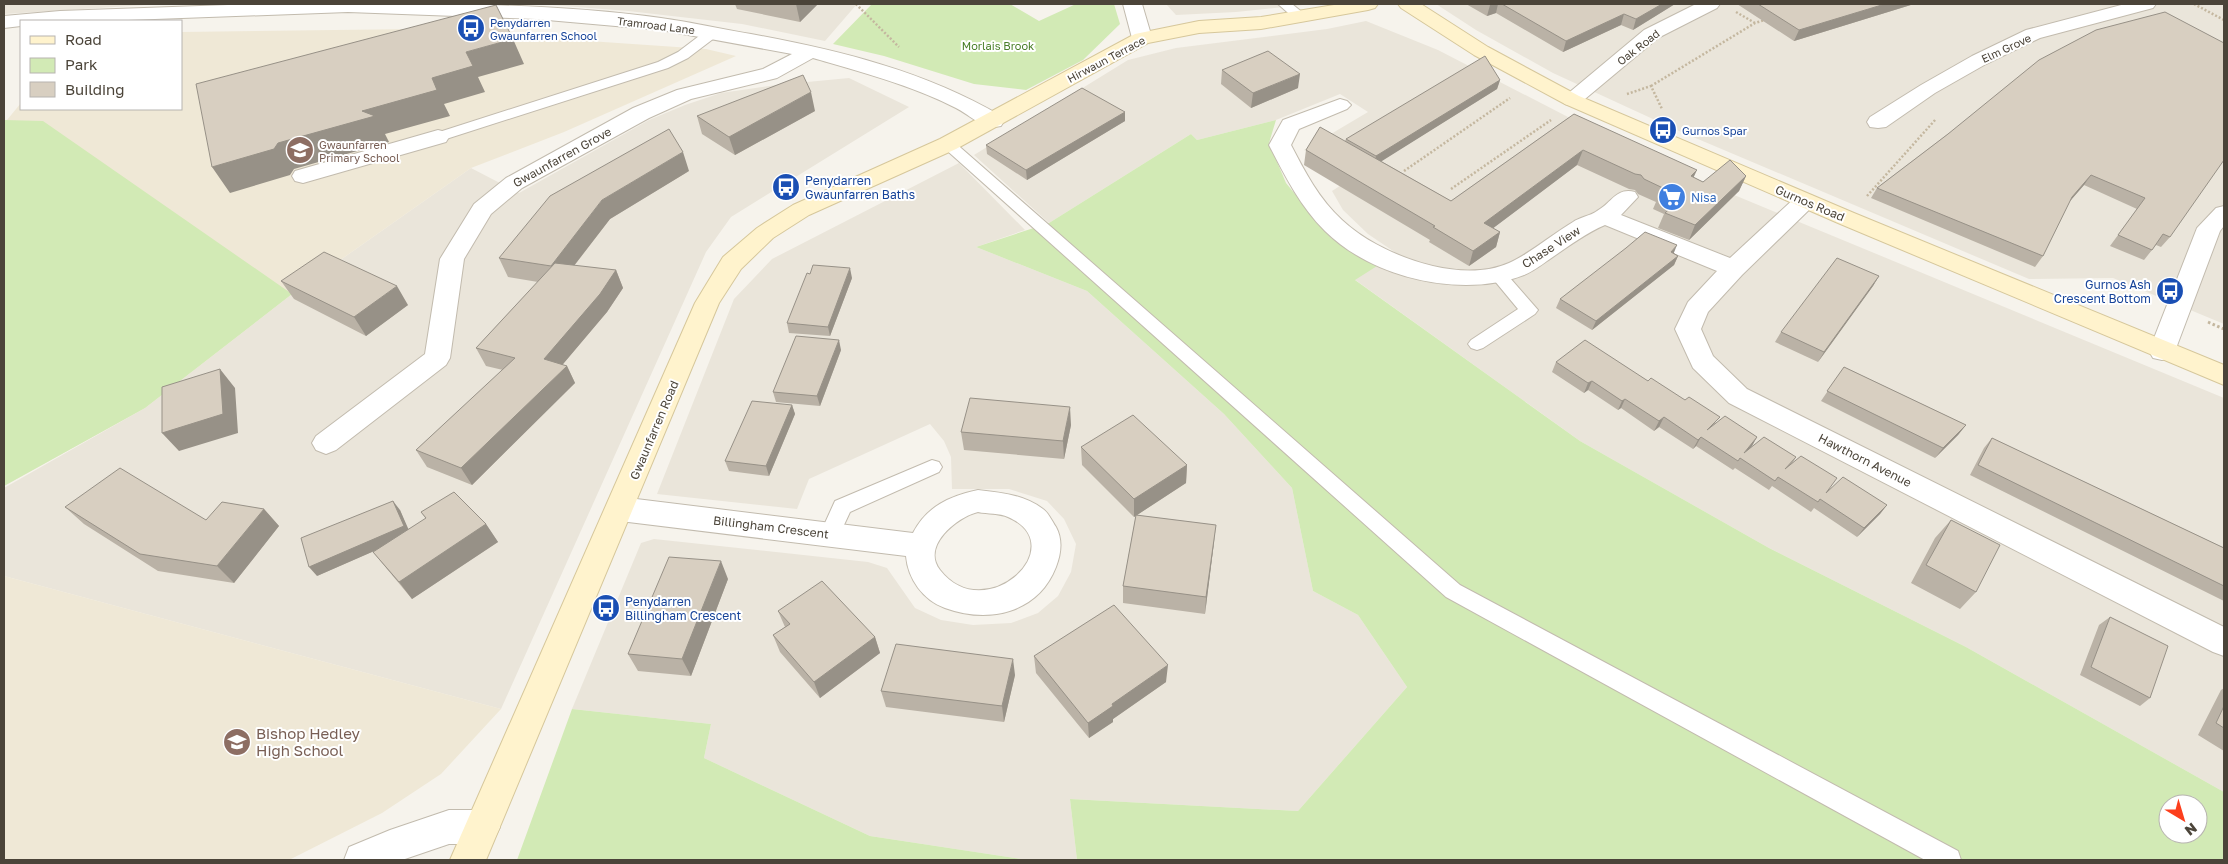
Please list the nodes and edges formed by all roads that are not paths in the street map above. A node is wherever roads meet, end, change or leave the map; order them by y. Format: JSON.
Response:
{"nodes":[{"id":1,"x":1132,"y":4,"type":"edge"},
{"id":2,"x":1284,"y":4,"type":"edge"},
{"id":3,"x":1368,"y":4,"type":"edge"},
{"id":4,"x":1408,"y":4,"type":"edge"},
{"id":5,"x":1710,"y":4,"type":"edge"},
{"id":6,"x":2146,"y":4,"type":"edge"},
{"id":7,"x":1301,"y":17,"type":"junction"},
{"id":8,"x":26,"y":20,"type":"edge"},
{"id":9,"x":20,"y":21,"type":"edge"},
{"id":10,"x":4,"y":22,"type":"edge"},
{"id":11,"x":712,"y":33,"type":"junction"},
{"id":12,"x":1142,"y":38,"type":"junction"},
{"id":13,"x":811,"y":51,"type":"junction"},
{"id":14,"x":1574,"y":101,"type":"junction"},
{"id":15,"x":1340,"y":105,"type":"dead end"},
{"id":16,"x":993,"y":121,"type":"junction"},
{"id":17,"x":1878,"y":122,"type":"dead end"},
{"id":18,"x":438,"y":137,"type":"joint"},
{"id":19,"x":948,"y":144,"type":"junction"},
{"id":20,"x":303,"y":176,"type":"dead end"},
{"id":21,"x":1627,"y":197,"type":"dead end"},
{"id":22,"x":1805,"y":201,"type":"junction"},
{"id":23,"x":2224,"y":212,"type":"edge"},
{"id":24,"x":1605,"y":217,"type":"junction"},
{"id":25,"x":1733,"y":269,"type":"junction"},
{"id":26,"x":1497,"y":274,"type":"junction"},
{"id":27,"x":1477,"y":344,"type":"dead end"},
{"id":28,"x":2162,"y":351,"type":"junction"},
{"id":29,"x":2224,"y":376,"type":"edge"},
{"id":30,"x":326,"y":443,"type":"dead end"},
{"id":31,"x":932,"y":467,"type":"dead end"},
{"id":32,"x":620,"y":510,"type":"junction"},
{"id":33,"x":830,"y":534,"type":"junction"},
{"id":34,"x":921,"y":546,"type":"dead end"},
{"id":35,"x":2224,"y":642,"type":"edge"},
{"id":36,"x":482,"y":827,"type":"junction"},
{"id":37,"x":362,"y":860,"type":"edge"},
{"id":38,"x":468,"y":860,"type":"edge"},
{"id":39,"x":1950,"y":860,"type":"edge"}],
"edges":[{"from":1,"to":12,"type":"street"},
{"from":2,"to":7,"type":"lane"},
{"from":3,"to":7,"type":"street","name":"Hirwaun Terrace"},
{"from":4,"to":14,"type":"street","name":"Gurnos Road"},
{"from":5,"to":14,"type":"street","name":"Oak Road"},
{"from":6,"to":17,"type":"street","name":"Elm Grove"},
{"from":7,"to":12,"type":"street","name":"Hirwaun Terrace"},
{"from":8,"to":11,"type":"street","name":"Tramroad Lane"},
{"from":9,"to":10,"type":"street","name":"Tramroad Lane"},
{"from":11,"to":13,"type":"street","name":"Tramroad Lane"},
{"from":11,"to":18,"type":"lane"},
{"from":12,"to":16,"type":"street","name":"Hirwaun Terrace"},
{"from":13,"to":16,"type":"street","name":"Tramroad Lane"},
{"from":13,"to":30,"type":"street","name":"Gwaunfarren Grove"},
{"from":14,"to":22,"type":"street","name":"Gurnos Road"},
{"from":15,"to":26,"type":"street","name":"Chase View"},
{"from":16,"to":19,"type":"street","name":"Hirwaun Terrace"},
{"from":18,"to":20,"type":"street"},
{"from":19,"to":32,"type":"street","name":"Gwaunfarren Road"},
{"from":19,"to":39,"type":"lane"},
{"from":21,"to":24,"type":"street","name":"Chase View"},
{"from":22,"to":25,"type":"street","name":"Hawthorn Avenue"},
{"from":22,"to":28,"type":"street","name":"Gurnos Road"},
{"from":23,"to":28,"type":"street"},
{"from":24,"to":25,"type":"street"},
{"from":24,"to":26,"type":"street","name":"Chase View"},
{"from":25,"to":35,"type":"street","name":"Hawthorn Avenue"},
{"from":26,"to":27,"type":"lane"},
{"from":28,"to":29,"type":"street","name":"Gurnos Road"},
{"from":31,"to":33,"type":"lane"},
{"from":32,"to":33,"type":"street","name":"Billingham Crescent"},
{"from":32,"to":36,"type":"street","name":"Gwaunfarren Road"},
{"from":33,"to":34,"type":"street","name":"Billingham Crescent"},
{"from":36,"to":37,"type":"street"},
{"from":36,"to":38,"type":"street","name":"Gwaunfarren Road"}]}
